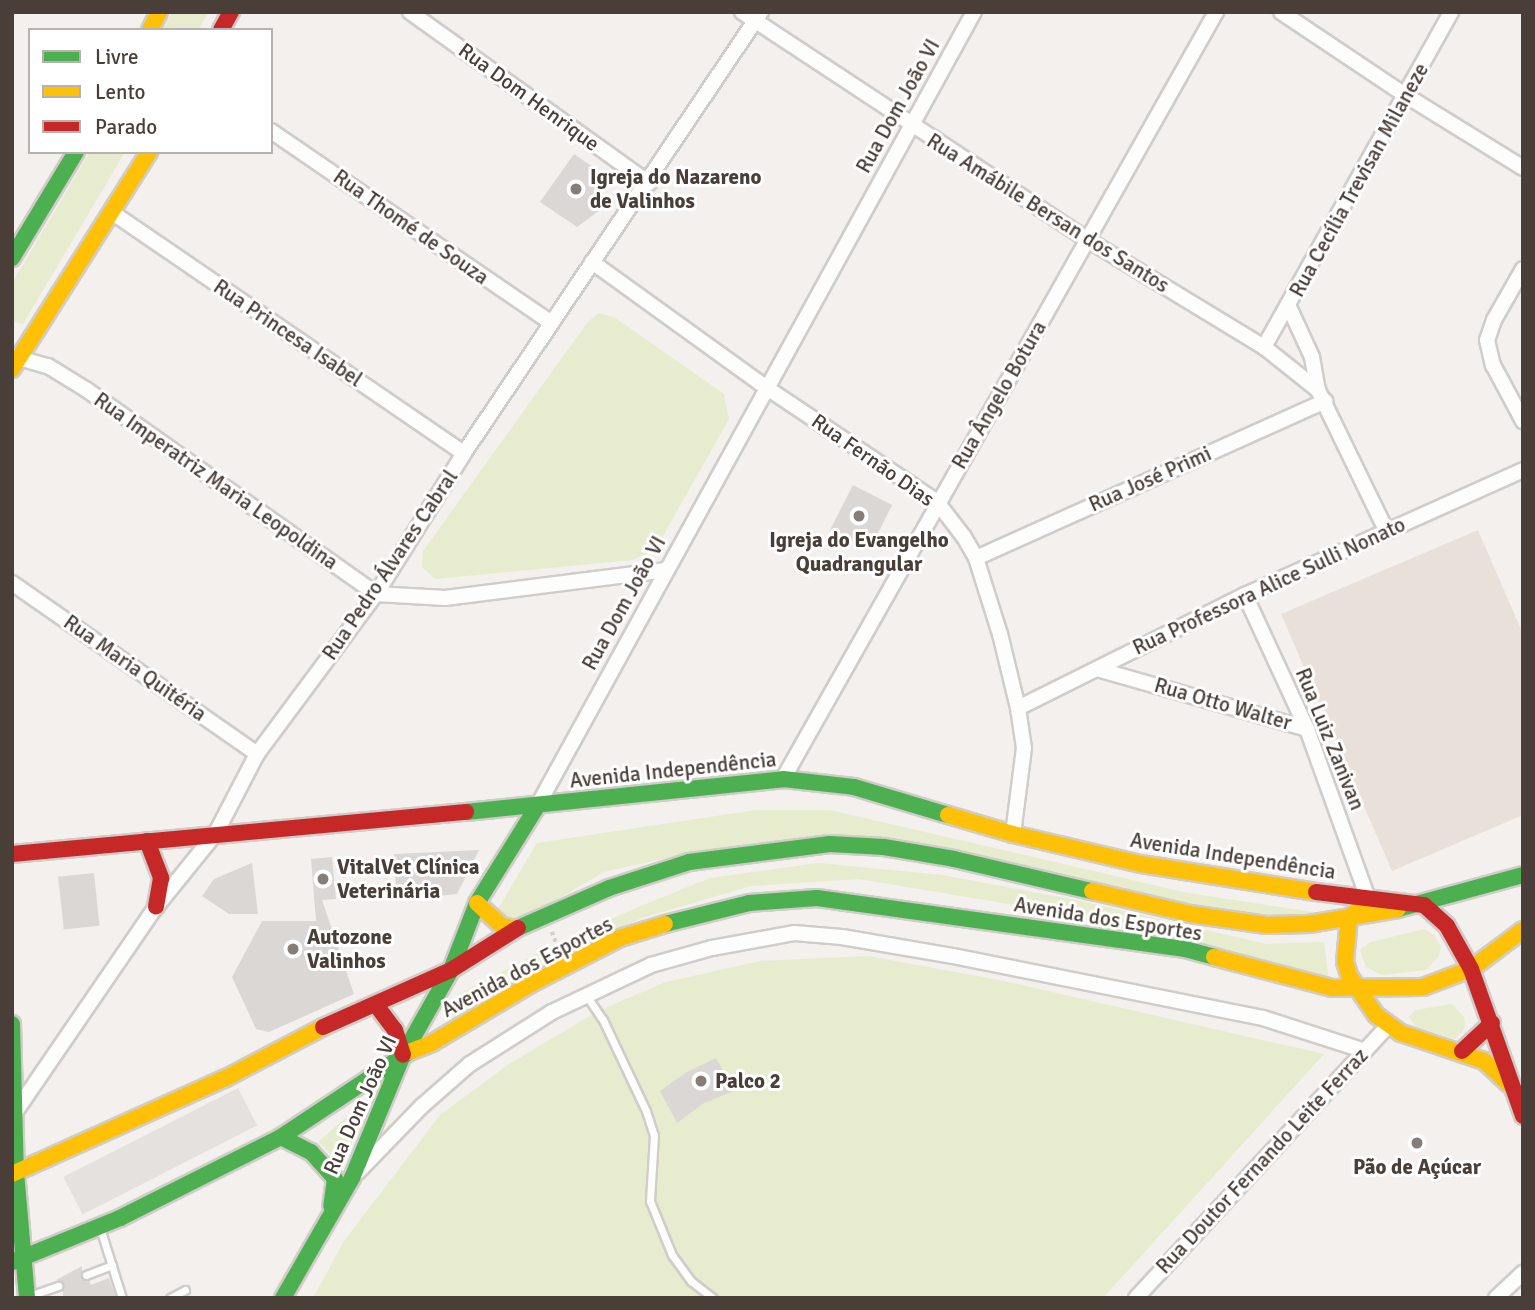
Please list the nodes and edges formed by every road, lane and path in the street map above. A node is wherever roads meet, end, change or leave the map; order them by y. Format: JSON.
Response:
{"nodes":[{"id":1,"x":159,"y":12,"type":"edge"},
{"id":2,"x":231,"y":12,"type":"edge"},
{"id":3,"x":410,"y":12,"type":"edge"},
{"id":4,"x":742,"y":12,"type":"edge"},
{"id":5,"x":974,"y":12,"type":"edge"},
{"id":6,"x":1216,"y":12,"type":"edge"},
{"id":7,"x":1280,"y":12,"type":"edge"},
{"id":8,"x":1451,"y":12,"type":"edge"},
{"id":9,"x":758,"y":17,"type":"edge"},
{"id":10,"x":151,"y":28,"type":"edge"},
{"id":11,"x":222,"y":28,"type":"edge"},
{"id":12,"x":1405,"y":95,"type":"junction"},
{"id":13,"x":911,"y":125,"type":"junction"},
{"id":14,"x":273,"y":132,"type":"edge"},
{"id":15,"x":75,"y":154,"type":"edge"},
{"id":16,"x":148,"y":154,"type":"edge"},
{"id":17,"x":1523,"y":168,"type":"edge"},
{"id":18,"x":649,"y":183,"type":"junction"},
{"id":19,"x":113,"y":213,"type":"junction"},
{"id":20,"x":1088,"y":240,"type":"junction"},
{"id":21,"x":12,"y":258,"type":"edge"},
{"id":22,"x":592,"y":262,"type":"junction"},
{"id":23,"x":1522,"y":271,"type":"edge"},
{"id":24,"x":1289,"y":307,"type":"junction"},
{"id":25,"x":551,"y":323,"type":"junction"},
{"id":26,"x":1264,"y":347,"type":"junction"},
{"id":27,"x":14,"y":361,"type":"edge"},
{"id":28,"x":767,"y":388,"type":"junction"},
{"id":29,"x":1321,"y":396,"type":"junction"},
{"id":30,"x":1518,"y":400,"type":"edge"},
{"id":31,"x":1523,"y":421,"type":"edge"},
{"id":32,"x":464,"y":453,"type":"junction"},
{"id":33,"x":1523,"y":470,"type":"edge"},
{"id":34,"x":937,"y":502,"type":"junction"},
{"id":35,"x":1387,"y":530,"type":"junction"},
{"id":36,"x":976,"y":558,"type":"junction"},
{"id":37,"x":666,"y":570,"type":"junction"},
{"id":38,"x":12,"y":583,"type":"edge"},
{"id":39,"x":376,"y":594,"type":"junction"},
{"id":40,"x":1245,"y":595,"type":"junction"},
{"id":41,"x":1097,"y":669,"type":"junction"},
{"id":42,"x":1018,"y":708,"type":"junction"},
{"id":43,"x":1307,"y":729,"type":"junction"},
{"id":44,"x":257,"y":754,"type":"junction"},
{"id":45,"x":783,"y":779,"type":"junction"},
{"id":46,"x":538,"y":805,"type":"junction"},
{"id":47,"x":216,"y":833,"type":"junction"},
{"id":48,"x":1013,"y":834,"type":"junction"},
{"id":49,"x":147,"y":841,"type":"junction"},
{"id":50,"x":12,"y":854,"type":"edge"},
{"id":51,"x":1523,"y":875,"type":"edge"},
{"id":52,"x":1369,"y":901,"type":"junction"},
{"id":53,"x":477,"y":903,"type":"junction"},
{"id":54,"x":1424,"y":905,"type":"junction"},
{"id":55,"x":156,"y":907,"type":"junction"},
{"id":56,"x":1349,"y":918,"type":"junction"},
{"id":57,"x":516,"y":929,"type":"junction"},
{"id":58,"x":1523,"y":930,"type":"edge"},
{"id":59,"x":1472,"y":969,"type":"junction"},
{"id":60,"x":451,"y":970,"type":"junction"},
{"id":61,"x":1359,"y":990,"type":"junction"},
{"id":62,"x":586,"y":995,"type":"junction"},
{"id":63,"x":376,"y":1006,"type":"junction"},
{"id":64,"x":1492,"y":1023,"type":"junction"},
{"id":65,"x":12,"y":1024,"type":"edge"},
{"id":66,"x":1389,"y":1026,"type":"junction"},
{"id":67,"x":1365,"y":1051,"type":"junction"},
{"id":68,"x":1462,"y":1051,"type":"junction"},
{"id":69,"x":403,"y":1055,"type":"junction"},
{"id":70,"x":1516,"y":1088,"type":"edge"},
{"id":71,"x":14,"y":1114,"type":"junction"},
{"id":72,"x":1523,"y":1116,"type":"edge"},
{"id":73,"x":281,"y":1138,"type":"junction"},
{"id":74,"x":14,"y":1173,"type":"edge"},
{"id":75,"x":352,"y":1178,"type":"junction"},
{"id":76,"x":328,"y":1221,"type":"junction"},
{"id":77,"x":100,"y":1226,"type":"junction"},
{"id":78,"x":18,"y":1259,"type":"edge"},
{"id":79,"x":112,"y":1265,"type":"junction"},
{"id":80,"x":1523,"y":1273,"type":"edge"},
{"id":81,"x":86,"y":1275,"type":"dead end"},
{"id":82,"x":58,"y":1286,"type":"dead end"},
{"id":83,"x":185,"y":1290,"type":"dead end"},
{"id":84,"x":27,"y":1297,"type":"edge"},
{"id":85,"x":122,"y":1298,"type":"edge"},
{"id":86,"x":170,"y":1298,"type":"edge"},
{"id":87,"x":283,"y":1298,"type":"edge"},
{"id":88,"x":713,"y":1298,"type":"edge"},
{"id":89,"x":1136,"y":1298,"type":"edge"},
{"id":90,"x":1496,"y":1298,"type":"edge"}],
"edges":[{"from":1,"to":10,"type":"main road"},
{"from":2,"to":11,"type":"main road"},
{"from":3,"to":18,"type":"street","name":"Rua Dom Henrique"},
{"from":4,"to":9,"type":"street","name":"Rua Amábile Bersan dos Santos"},
{"from":5,"to":13,"type":"street","name":"Rua Dom João VI"},
{"from":6,"to":20,"type":"street","name":"Rua Ângelo Botura"},
{"from":7,"to":12,"type":"street"},
{"from":8,"to":12,"type":"street","name":"Rua Cecília Trevisan Milaneze"},
{"from":9,"to":13,"type":"street","name":"Rua Amábile Bersan dos Santos"},
{"from":9,"to":18,"type":"street","name":"Rua Pedro Álvares Cabral"},
{"from":12,"to":17,"type":"street"},
{"from":12,"to":24,"type":"street","name":"Rua Cecília Trevisan Milaneze"},
{"from":13,"to":20,"type":"street","name":"Rua Amábile Bersan dos Santos"},
{"from":13,"to":28,"type":"street","name":"Rua Dom João VI"},
{"from":14,"to":25,"type":"street","name":"Rua Thomé de Souza"},
{"from":15,"to":21,"type":"main road"},
{"from":16,"to":19,"type":"main road"},
{"from":18,"to":22,"type":"street","name":"Rua Pedro Álvares Cabral"},
{"from":19,"to":27,"type":"main road"},
{"from":19,"to":32,"type":"street","name":"Rua Princesa Isabel"},
{"from":20,"to":26,"type":"street","name":"Rua Amábile Bersan dos Santos"},
{"from":20,"to":34,"type":"street","name":"Rua Ângelo Botura"},
{"from":22,"to":25,"type":"street","name":"Rua Pedro Álvares Cabral"},
{"from":22,"to":28,"type":"street","name":"Rua Fernão Dias"},
{"from":23,"to":30,"type":"street"},
{"from":24,"to":26,"type":"street","name":"Rua Cecília Trevisan Milaneze"},
{"from":24,"to":29,"type":"street"},
{"from":25,"to":32,"type":"street","name":"Rua Pedro Álvares Cabral"},
{"from":26,"to":29,"type":"street","name":"Rua Amábile Bersan dos Santos"},
{"from":27,"to":39,"type":"street","name":"Rua Imperatriz Maria Leopoldina"},
{"from":28,"to":34,"type":"street","name":"Rua Fernão Dias"},
{"from":28,"to":37,"type":"street","name":"Rua Dom João VI"},
{"from":29,"to":35,"type":"street"},
{"from":29,"to":36,"type":"street","name":"Rua José Primi"},
{"from":30,"to":31,"type":"street"},
{"from":32,"to":39,"type":"street","name":"Rua Pedro Álvares Cabral"},
{"from":33,"to":35,"type":"street","name":"Rua Professora Alice Sulli Nonato"},
{"from":34,"to":36,"type":"street","name":"Rua Fernão Dias"},
{"from":34,"to":45,"type":"street","name":"Rua Ângelo Botura"},
{"from":35,"to":40,"type":"street","name":"Rua Professora Alice Sulli Nonato"},
{"from":36,"to":42,"type":"street","name":"Rua Fernão Dias"},
{"from":37,"to":39,"type":"street"},
{"from":37,"to":46,"type":"street","name":"Rua Dom João VI"},
{"from":38,"to":44,"type":"street","name":"Rua Maria Quitéria"},
{"from":39,"to":44,"type":"street","name":"Rua Pedro Álvares Cabral"},
{"from":40,"to":41,"type":"street","name":"Rua Professora Alice Sulli Nonato"},
{"from":40,"to":43,"type":"street","name":"Rua Luiz Zanivan"},
{"from":41,"to":42,"type":"street","name":"Rua Professora Alice Sulli Nonato"},
{"from":41,"to":43,"type":"street","name":"Rua Otto Walter"},
{"from":42,"to":48,"type":"street","name":"Rua Fernão Dias"},
{"from":43,"to":52,"type":"street","name":"Rua Luiz Zanivan"},
{"from":44,"to":47,"type":"street","name":"Rua Pedro Álvares Cabral"},
{"from":45,"to":46,"type":"main road","name":"Avenida Independência"},
{"from":45,"to":48,"type":"main road","name":"Avenida Independência"},
{"from":46,"to":47,"type":"main road","name":"Avenida Independência"},
{"from":46,"to":53,"type":"main road","name":"Rua Dom João VI"},
{"from":47,"to":49,"type":"main road","name":"Avenida Independência"},
{"from":47,"to":55,"type":"street","name":"Rua Pedro Álvares Cabral"},
{"from":48,"to":52,"type":"main road","name":"Avenida Independência"},
{"from":49,"to":50,"type":"main road","name":"Avenida Independência"},
{"from":49,"to":55,"type":"main road"},
{"from":51,"to":54,"type":"main road"},
{"from":52,"to":54,"type":"main road"},
{"from":52,"to":56,"type":"main road"},
{"from":53,"to":57,"type":"main road"},
{"from":53,"to":60,"type":"main road","name":"Rua Dom João VI"},
{"from":54,"to":56,"type":"main road","name":"Avenida dos Esportes"},
{"from":54,"to":59,"type":"main road"},
{"from":55,"to":71,"type":"street","name":"Rua Pedro Álvares Cabral"},
{"from":56,"to":57,"type":"main road","name":"Avenida dos Esportes"},
{"from":56,"to":61,"type":"main road"},
{"from":57,"to":60,"type":"main road","name":"Avenida dos Esportes"},
{"from":58,"to":59,"type":"main road","name":"Avenida dos Esportes"},
{"from":59,"to":61,"type":"main road","name":"Avenida dos Esportes"},
{"from":59,"to":64,"type":"main road"},
{"from":60,"to":63,"type":"main road","name":"Avenida dos Esportes"},
{"from":60,"to":69,"type":"main road","name":"Rua Dom João VI"},
{"from":61,"to":66,"type":"main road"},
{"from":61,"to":69,"type":"main road","name":"Avenida dos Esportes"},
{"from":62,"to":67,"type":"street"},
{"from":62,"to":75,"type":"street"},
{"from":62,"to":88,"type":"lane"},
{"from":63,"to":69,"type":"main road"},
{"from":63,"to":74,"type":"main road","name":"Avenida dos Esportes"},
{"from":64,"to":68,"type":"main road"},
{"from":64,"to":70,"type":"main road"},
{"from":65,"to":71,"type":"main road"},
{"from":66,"to":67,"type":"street","name":"Rua Doutor Fernando Leite Ferraz"},
{"from":66,"to":68,"type":"main road"},
{"from":67,"to":89,"type":"street","name":"Rua Doutor Fernando Leite Ferraz"},
{"from":68,"to":70,"type":"main road"},
{"from":69,"to":73,"type":"main road","name":"Avenida dos Esportes"},
{"from":69,"to":75,"type":"main road","name":"Rua Dom João VI"},
{"from":70,"to":72,"type":"main road"},
{"from":71,"to":74,"type":"main road"},
{"from":73,"to":76,"type":"main road","name":"Rua Dom João VI"},
{"from":73,"to":77,"type":"main road","name":"Avenida dos Esportes"},
{"from":74,"to":78,"type":"main road"},
{"from":75,"to":76,"type":"main road","name":"Rua Dom João VI"},
{"from":76,"to":87,"type":"main road","name":"Rua Dom João VI"},
{"from":77,"to":78,"type":"main road","name":"Avenida dos Esportes"},
{"from":77,"to":79,"type":"lane"},
{"from":78,"to":84,"type":"main road"},
{"from":79,"to":81,"type":"lane"},
{"from":79,"to":85,"type":"lane"},
{"from":80,"to":90,"type":"street"},
{"from":82,"to":84,"type":"lane"},
{"from":83,"to":86,"type":"lane"}]}
